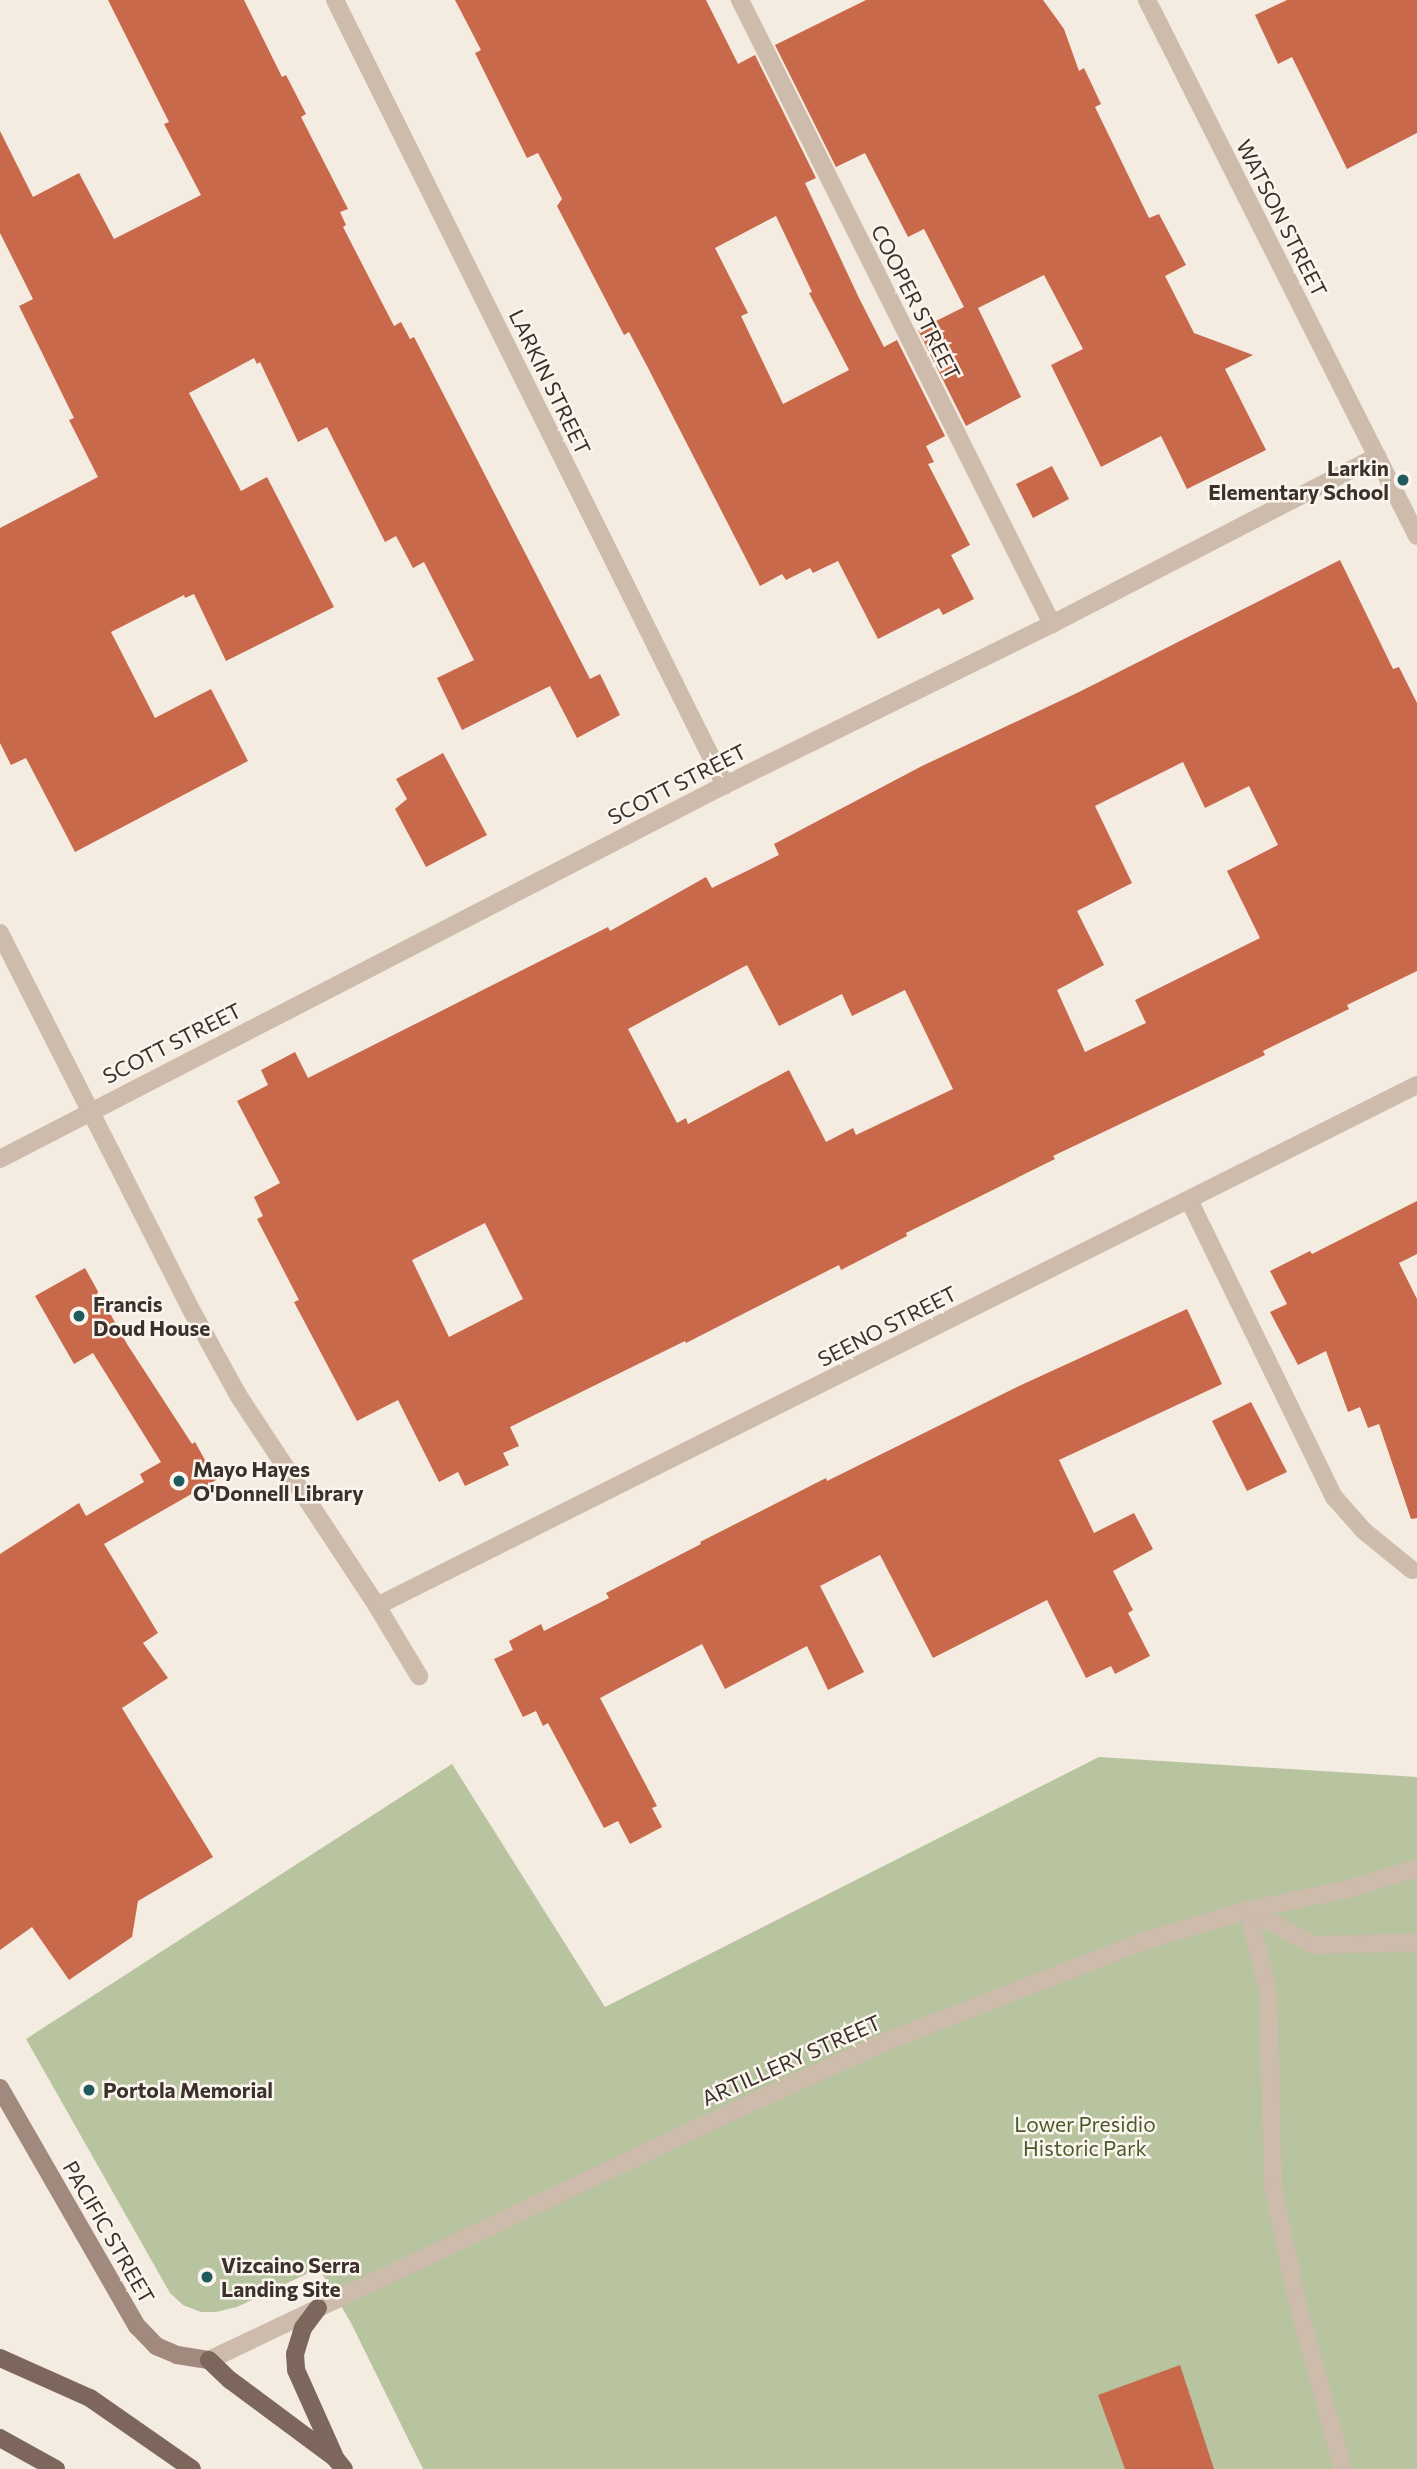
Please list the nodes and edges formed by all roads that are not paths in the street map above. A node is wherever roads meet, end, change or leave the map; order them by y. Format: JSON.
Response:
{"nodes":[{"id":1,"x":335,"y":0,"type":"edge"},
{"id":2,"x":740,"y":0,"type":"edge"},
{"id":3,"x":1147,"y":0,"type":"edge"},
{"id":4,"x":1377,"y":456,"type":"junction"},
{"id":5,"x":1417,"y":536,"type":"edge"},
{"id":6,"x":1052,"y":624,"type":"junction"},
{"id":7,"x":725,"y":785,"type":"junction"},
{"id":8,"x":0,"y":933,"type":"edge"},
{"id":9,"x":1417,"y":1085,"type":"edge"},
{"id":10,"x":90,"y":1111,"type":"junction"},
{"id":11,"x":0,"y":1159,"type":"edge"},
{"id":12,"x":1189,"y":1200,"type":"junction"},
{"id":13,"x":1412,"y":1570,"type":"dead end"},
{"id":14,"x":377,"y":1606,"type":"junction"},
{"id":15,"x":419,"y":1676,"type":"dead end"},
{"id":16,"x":1417,"y":1868,"type":"edge"},
{"id":17,"x":1248,"y":1910,"type":"junction"},
{"id":18,"x":1417,"y":1942,"type":"edge"},
{"id":19,"x":0,"y":2088,"type":"edge"},
{"id":20,"x":318,"y":2308,"type":"junction"},
{"id":21,"x":0,"y":2358,"type":"edge"},
{"id":22,"x":209,"y":2360,"type":"junction"},
{"id":23,"x":0,"y":2438,"type":"edge"},
{"id":24,"x":339,"y":2464,"type":"edge"},
{"id":25,"x":57,"y":2469,"type":"edge"},
{"id":26,"x":192,"y":2469,"type":"edge"},
{"id":27,"x":1343,"y":2469,"type":"edge"}],
"edges":[{"from":1,"to":7,"type":"street","name":"LARKIN STREET"},
{"from":2,"to":6,"type":"street","name":"COOPER STREET"},
{"from":3,"to":4,"type":"street","name":"WATSON STREET"},
{"from":4,"to":5,"type":"street"},
{"from":4,"to":6,"type":"street","name":"SCOTT STREET"},
{"from":6,"to":7,"type":"street","name":"SCOTT STREET"},
{"from":7,"to":10,"type":"street","name":"SCOTT STREET"},
{"from":8,"to":10,"type":"street"},
{"from":9,"to":12,"type":"street","name":"SEENO STREET"},
{"from":10,"to":11,"type":"street","name":"SCOTT STREET"},
{"from":10,"to":14,"type":"street"},
{"from":12,"to":13,"type":"street"},
{"from":12,"to":14,"type":"street","name":"SEENO STREET"},
{"from":14,"to":15,"type":"street"},
{"from":16,"to":17,"type":"street","name":"ARTILLERY STREET"},
{"from":17,"to":18,"type":"street"},
{"from":17,"to":20,"type":"street","name":"ARTILLERY STREET"},
{"from":17,"to":27,"type":"street"},
{"from":19,"to":22,"type":"main road","name":"PACIFIC STREET"},
{"from":20,"to":22,"type":"street","name":"ARTILLERY STREET"},
{"from":20,"to":24,"type":"main road"},
{"from":21,"to":26,"type":"main road"},
{"from":22,"to":24,"type":"main road"},
{"from":23,"to":25,"type":"main road"}]}
